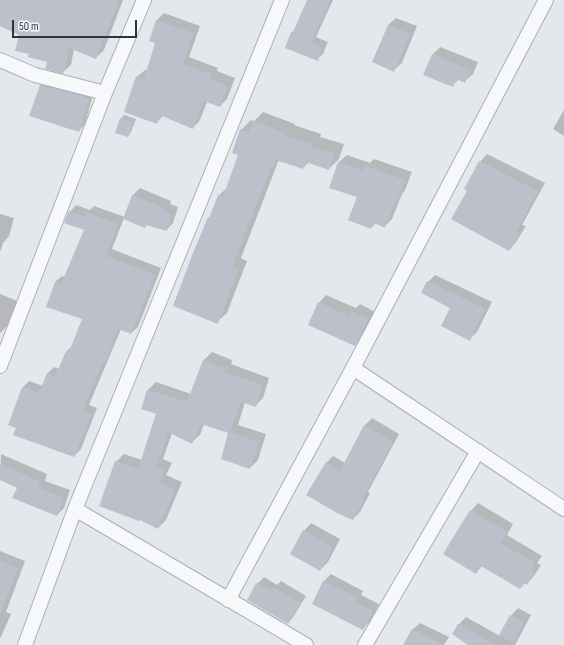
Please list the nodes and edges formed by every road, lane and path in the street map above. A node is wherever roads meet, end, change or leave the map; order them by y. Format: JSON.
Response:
{"nodes":[{"id":1,"x":144,"y":0,"type":"edge"},
{"id":2,"x":282,"y":0,"type":"edge"},
{"id":3,"x":546,"y":0,"type":"edge"},
{"id":4,"x":0,"y":60,"type":"edge"},
{"id":5,"x":104,"y":93,"type":"junction"},
{"id":6,"x":0,"y":366,"type":"edge"},
{"id":7,"x":353,"y":368,"type":"junction"},
{"id":8,"x":478,"y":451,"type":"junction"},
{"id":9,"x":75,"y":510,"type":"junction"},
{"id":10,"x":564,"y":510,"type":"edge"},
{"id":11,"x":228,"y":600,"type":"junction"},
{"id":12,"x":25,"y":645,"type":"edge"},
{"id":13,"x":306,"y":645,"type":"edge"},
{"id":14,"x":364,"y":645,"type":"edge"}],
"edges":[{"from":1,"to":5,"type":"street"},
{"from":2,"to":9,"type":"street"},
{"from":3,"to":7,"type":"street"},
{"from":4,"to":5,"type":"street"},
{"from":5,"to":6,"type":"street"},
{"from":7,"to":8,"type":"street"},
{"from":7,"to":11,"type":"street"},
{"from":8,"to":10,"type":"street"},
{"from":8,"to":14,"type":"street"},
{"from":9,"to":11,"type":"street"},
{"from":9,"to":12,"type":"street"},
{"from":11,"to":13,"type":"street"}]}
